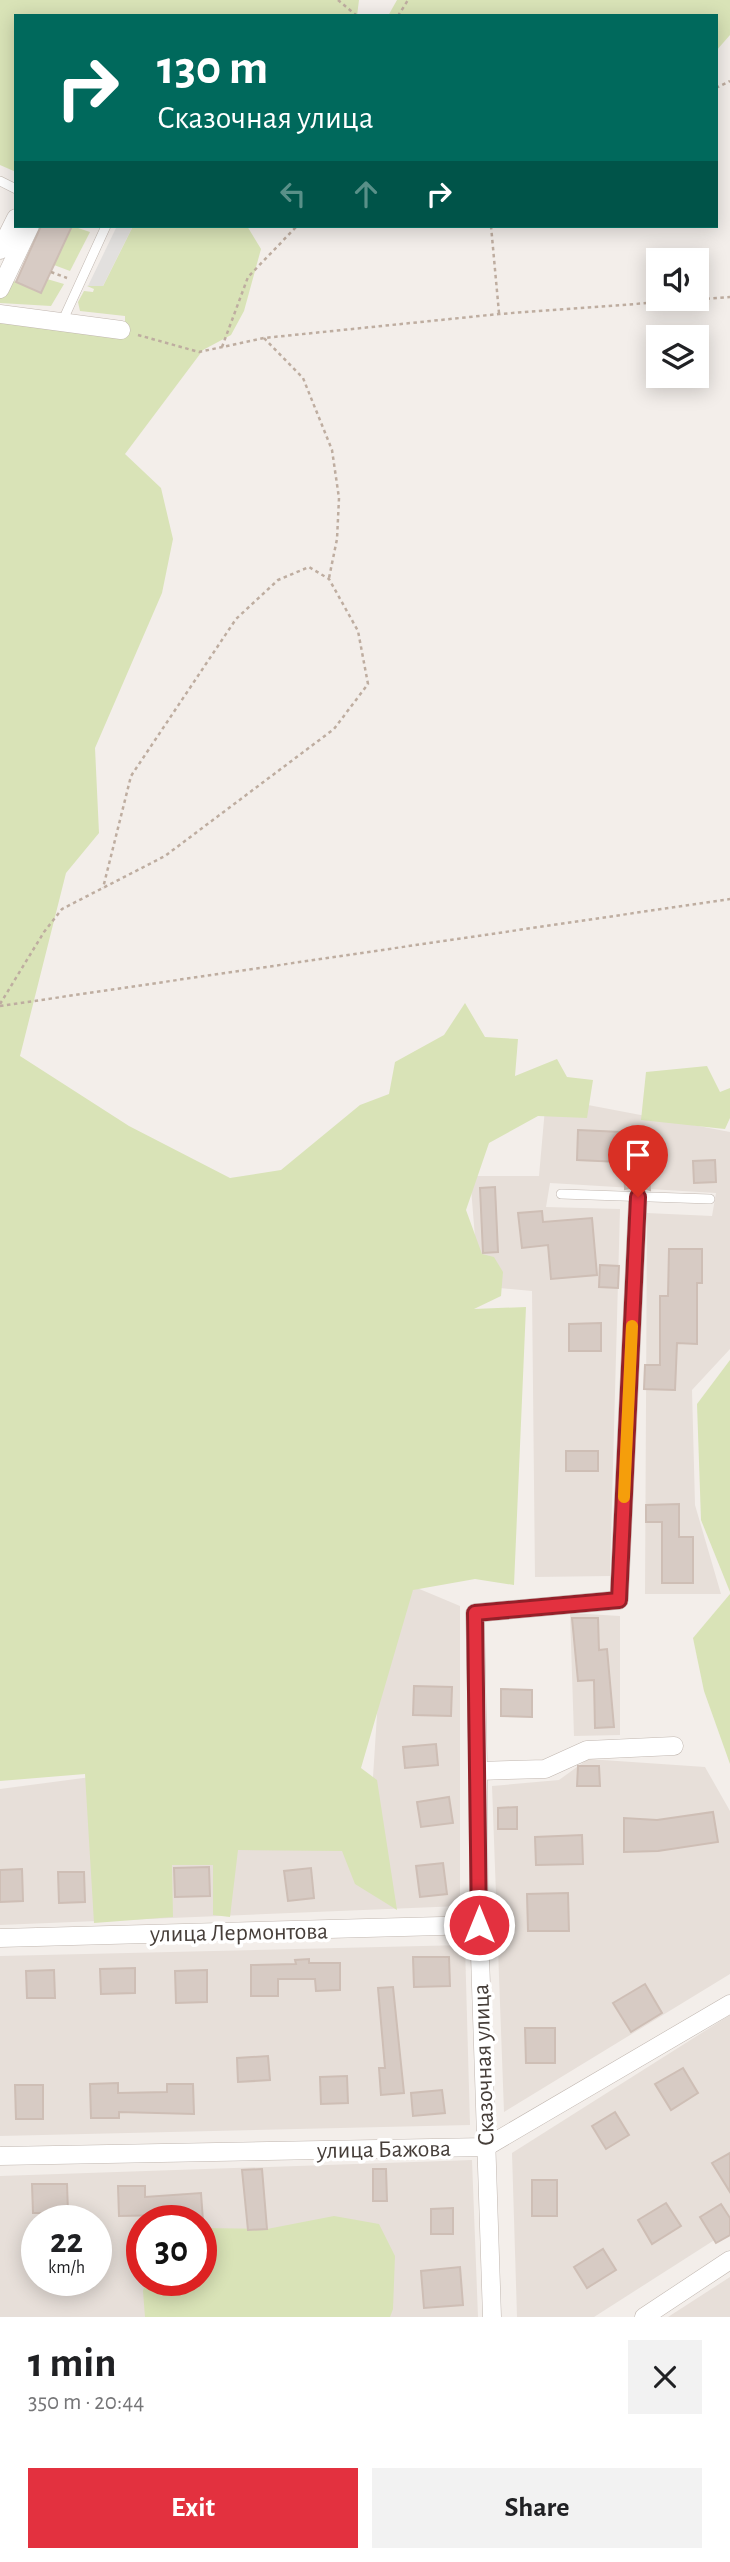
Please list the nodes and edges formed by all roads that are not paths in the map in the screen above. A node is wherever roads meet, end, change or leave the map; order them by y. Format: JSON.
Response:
{"nodes":[{"id":1,"x":14,"y":222,"type":"edge"},
{"id":2,"x":29,"y":228,"type":"edge"},
{"id":3,"x":105,"y":228,"type":"edge"},
{"id":4,"x":0,"y":250,"type":"edge"},
{"id":5,"x":0,"y":289,"type":"edge"},
{"id":6,"x":0,"y":314,"type":"edge"},
{"id":7,"x":62,"y":320,"type":"junction"},
{"id":8,"x":121,"y":330,"type":"road end"},
{"id":9,"x":561,"y":1194,"type":"dead end"},
{"id":10,"x":638,"y":1197,"type":"junction"},
{"id":11,"x":710,"y":1199,"type":"dead end"},
{"id":12,"x":674,"y":1745,"type":"dead end"},
{"id":13,"x":478,"y":1771,"type":"junction"},
{"id":14,"x":479,"y":1925,"type":"junction"},
{"id":15,"x":0,"y":1938,"type":"edge"},
{"id":16,"x":730,"y":2004,"type":"edge"},
{"id":17,"x":486,"y":2147,"type":"junction"},
{"id":18,"x":0,"y":2156,"type":"edge"},
{"id":19,"x":730,"y":2260,"type":"edge"},
{"id":20,"x":492,"y":2317,"type":"edge"},
{"id":21,"x":644,"y":2317,"type":"edge"}],
"edges":[{"from":1,"to":4,"type":"street"},
{"from":2,"to":5,"type":"street"},
{"from":3,"to":7,"type":"lane"},
{"from":6,"to":7,"type":"street"},
{"from":7,"to":8,"type":"street"},
{"from":9,"to":10,"type":"lane"},
{"from":10,"to":11,"type":"lane"},
{"from":10,"to":13,"type":"street","name":"Сказочная улица"},
{"from":12,"to":13,"type":"street"},
{"from":13,"to":14,"type":"street","name":"Сказочная улица"},
{"from":14,"to":15,"type":"street","name":"улица Лермонтова"},
{"from":14,"to":17,"type":"street","name":"Сказочная улица"},
{"from":16,"to":17,"type":"street","name":"улица Бажова"},
{"from":17,"to":18,"type":"street","name":"улица Бажова"},
{"from":17,"to":20,"type":"street","name":"Сказочная улица"},
{"from":19,"to":21,"type":"street"}]}
